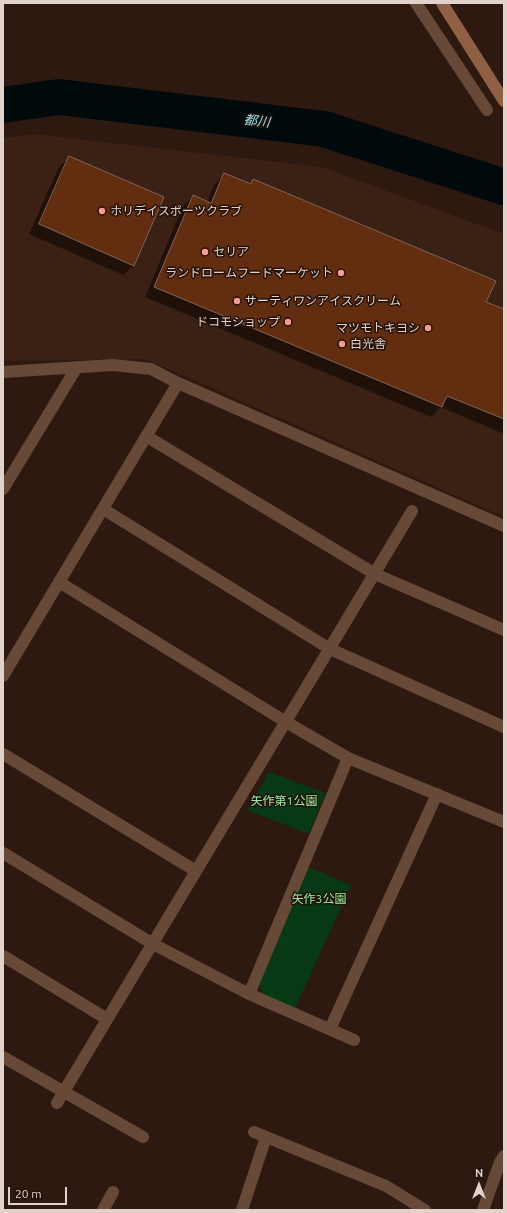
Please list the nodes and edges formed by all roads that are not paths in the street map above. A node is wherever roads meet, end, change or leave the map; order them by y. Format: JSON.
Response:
{"nodes":[{"id":1,"x":416,"y":3,"type":"edge"},
{"id":2,"x":442,"y":3,"type":"edge"},
{"id":3,"x":504,"y":101,"type":"edge"},
{"id":4,"x":487,"y":110,"type":"dead end"},
{"id":5,"x":77,"y":368,"type":"junction"},
{"id":6,"x":3,"y":372,"type":"edge"},
{"id":7,"x":178,"y":383,"type":"junction"},
{"id":8,"x":146,"y":436,"type":"junction"},
{"id":9,"x":3,"y":489,"type":"edge"},
{"id":10,"x":103,"y":509,"type":"junction"},
{"id":11,"x":412,"y":511,"type":"dead end"},
{"id":12,"x":504,"y":526,"type":"edge"},
{"id":13,"x":375,"y":574,"type":"junction"},
{"id":14,"x":59,"y":582,"type":"junction"},
{"id":15,"x":504,"y":630,"type":"edge"},
{"id":16,"x":330,"y":649,"type":"junction"},
{"id":17,"x":8,"y":657,"type":"edge"},
{"id":18,"x":3,"y":676,"type":"edge"},
{"id":19,"x":286,"y":722,"type":"junction"},
{"id":20,"x":504,"y":727,"type":"edge"},
{"id":21,"x":3,"y":754,"type":"edge"},
{"id":22,"x":348,"y":758,"type":"junction"},
{"id":23,"x":436,"y":794,"type":"junction"},
{"id":24,"x":503,"y":819,"type":"edge"},
{"id":25,"x":3,"y":853,"type":"edge"},
{"id":26,"x":196,"y":871,"type":"junction"},
{"id":27,"x":152,"y":944,"type":"junction"},
{"id":28,"x":3,"y":956,"type":"edge"},
{"id":29,"x":249,"y":994,"type":"junction"},
{"id":30,"x":107,"y":1020,"type":"junction"},
{"id":31,"x":330,"y":1029,"type":"junction"},
{"id":32,"x":354,"y":1040,"type":"dead end"},
{"id":33,"x":3,"y":1057,"type":"edge"},
{"id":34,"x":60,"y":1098,"type":"junction"},
{"id":35,"x":254,"y":1132,"type":"dead end"},
{"id":36,"x":143,"y":1137,"type":"dead end"},
{"id":37,"x":266,"y":1137,"type":"junction"},
{"id":38,"x":504,"y":1156,"type":"edge"},
{"id":39,"x":113,"y":1192,"type":"dead end"},
{"id":40,"x":103,"y":1210,"type":"edge"},
{"id":41,"x":242,"y":1210,"type":"edge"},
{"id":42,"x":425,"y":1210,"type":"edge"},
{"id":43,"x":483,"y":1210,"type":"edge"}],
"edges":[{"from":1,"to":4,"type":"street"},
{"from":2,"to":3,"type":"street"},
{"from":5,"to":6,"type":"street"},
{"from":5,"to":7,"type":"street"},
{"from":5,"to":9,"type":"street"},
{"from":7,"to":8,"type":"street"},
{"from":7,"to":12,"type":"street"},
{"from":8,"to":10,"type":"street"},
{"from":8,"to":13,"type":"street"},
{"from":10,"to":14,"type":"street"},
{"from":10,"to":16,"type":"street"},
{"from":11,"to":13,"type":"street"},
{"from":13,"to":15,"type":"street"},
{"from":13,"to":16,"type":"street"},
{"from":14,"to":17,"type":"street"},
{"from":14,"to":19,"type":"street"},
{"from":16,"to":19,"type":"street"},
{"from":16,"to":20,"type":"street"},
{"from":17,"to":18,"type":"street"},
{"from":19,"to":22,"type":"street"},
{"from":19,"to":26,"type":"street"},
{"from":21,"to":26,"type":"street"},
{"from":22,"to":23,"type":"street"},
{"from":22,"to":29,"type":"street"},
{"from":23,"to":24,"type":"street"},
{"from":23,"to":31,"type":"street"},
{"from":25,"to":27,"type":"street"},
{"from":26,"to":27,"type":"street"},
{"from":27,"to":29,"type":"street"},
{"from":27,"to":30,"type":"street"},
{"from":28,"to":30,"type":"street"},
{"from":29,"to":31,"type":"street"},
{"from":30,"to":34,"type":"street"},
{"from":31,"to":32,"type":"street"},
{"from":33,"to":34,"type":"street"},
{"from":34,"to":36,"type":"street"},
{"from":35,"to":37,"type":"street"},
{"from":37,"to":41,"type":"street"},
{"from":37,"to":42,"type":"street"},
{"from":38,"to":43,"type":"street"},
{"from":39,"to":40,"type":"street"}]}
